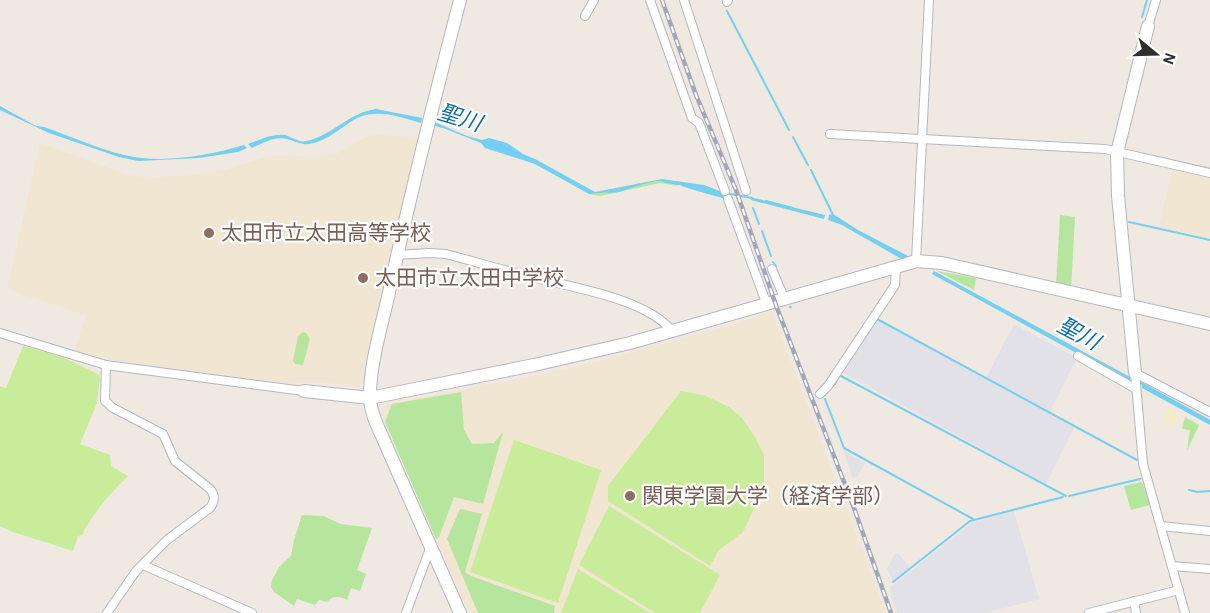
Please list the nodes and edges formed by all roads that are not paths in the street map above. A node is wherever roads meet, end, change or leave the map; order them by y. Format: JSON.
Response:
{"nodes":[{"id":1,"x":460,"y":0,"type":"edge"},
{"id":2,"x":594,"y":0,"type":"edge"},
{"id":3,"x":650,"y":0,"type":"edge"},
{"id":4,"x":684,"y":0,"type":"edge"},
{"id":5,"x":929,"y":0,"type":"edge"},
{"id":6,"x":1156,"y":0,"type":"edge"},
{"id":7,"x":585,"y":16,"type":"dead end"},
{"id":8,"x":1148,"y":26,"type":"joint"},
{"id":9,"x":830,"y":134,"type":"dead end"},
{"id":10,"x":921,"y":140,"type":"junction"},
{"id":11,"x":1117,"y":153,"type":"junction"},
{"id":12,"x":1210,"y":173,"type":"edge"},
{"id":13,"x":746,"y":191,"type":"dead end"},
{"id":14,"x":397,"y":255,"type":"junction"},
{"id":15,"x":916,"y":261,"type":"junction"},
{"id":16,"x":896,"y":267,"type":"junction"},
{"id":17,"x":772,"y":269,"type":"dead end"},
{"id":18,"x":785,"y":300,"type":"junction"},
{"id":19,"x":767,"y":305,"type":"junction"},
{"id":20,"x":1128,"y":307,"type":"junction"},
{"id":21,"x":1210,"y":324,"type":"edge"},
{"id":22,"x":672,"y":331,"type":"junction"},
{"id":23,"x":0,"y":333,"type":"edge"},
{"id":24,"x":1078,"y":356,"type":"dead end"},
{"id":25,"x":106,"y":365,"type":"junction"},
{"id":26,"x":1136,"y":382,"type":"junction"},
{"id":27,"x":304,"y":391,"type":"joint"},
{"id":28,"x":820,"y":394,"type":"dead end"},
{"id":29,"x":370,"y":398,"type":"junction"},
{"id":30,"x":1210,"y":412,"type":"edge"},
{"id":31,"x":1161,"y":525,"type":"junction"},
{"id":32,"x":1210,"y":531,"type":"edge"},
{"id":33,"x":431,"y":546,"type":"junction"},
{"id":34,"x":143,"y":566,"type":"junction"},
{"id":35,"x":1172,"y":566,"type":"junction"},
{"id":36,"x":1210,"y":569,"type":"edge"},
{"id":37,"x":1179,"y":590,"type":"junction"},
{"id":38,"x":1134,"y":601,"type":"junction"},
{"id":39,"x":107,"y":613,"type":"edge"},
{"id":40,"x":252,"y":613,"type":"edge"},
{"id":41,"x":406,"y":613,"type":"edge"},
{"id":42,"x":460,"y":613,"type":"edge"},
{"id":43,"x":1092,"y":613,"type":"edge"},
{"id":44,"x":1136,"y":613,"type":"edge"},
{"id":45,"x":1187,"y":613,"type":"edge"}],
"edges":[{"from":1,"to":14,"type":"street"},
{"from":2,"to":7,"type":"street"},
{"from":3,"to":19,"type":"street"},
{"from":4,"to":13,"type":"street"},
{"from":5,"to":10,"type":"street"},
{"from":6,"to":8,"type":"street"},
{"from":8,"to":11,"type":"street"},
{"from":9,"to":10,"type":"street"},
{"from":10,"to":11,"type":"street"},
{"from":10,"to":15,"type":"street"},
{"from":11,"to":12,"type":"street"},
{"from":11,"to":20,"type":"street"},
{"from":14,"to":22,"type":"street"},
{"from":14,"to":29,"type":"street"},
{"from":15,"to":16,"type":"street"},
{"from":15,"to":20,"type":"street"},
{"from":16,"to":18,"type":"street"},
{"from":16,"to":28,"type":"street"},
{"from":17,"to":18,"type":"street"},
{"from":18,"to":19,"type":"street"},
{"from":19,"to":22,"type":"street"},
{"from":20,"to":21,"type":"street"},
{"from":20,"to":26,"type":"street"},
{"from":22,"to":29,"type":"street"},
{"from":23,"to":25,"type":"street"},
{"from":24,"to":26,"type":"street"},
{"from":25,"to":27,"type":"street"},
{"from":25,"to":34,"type":"street"},
{"from":26,"to":30,"type":"street"},
{"from":26,"to":31,"type":"street"},
{"from":27,"to":29,"type":"street"},
{"from":29,"to":33,"type":"street"},
{"from":31,"to":32,"type":"street"},
{"from":31,"to":35,"type":"street"},
{"from":33,"to":41,"type":"street"},
{"from":33,"to":42,"type":"street"},
{"from":34,"to":39,"type":"street"},
{"from":34,"to":40,"type":"street"},
{"from":35,"to":36,"type":"street"},
{"from":35,"to":37,"type":"street"},
{"from":37,"to":38,"type":"street"},
{"from":37,"to":45,"type":"street"},
{"from":38,"to":43,"type":"street"},
{"from":38,"to":44,"type":"street"}]}
